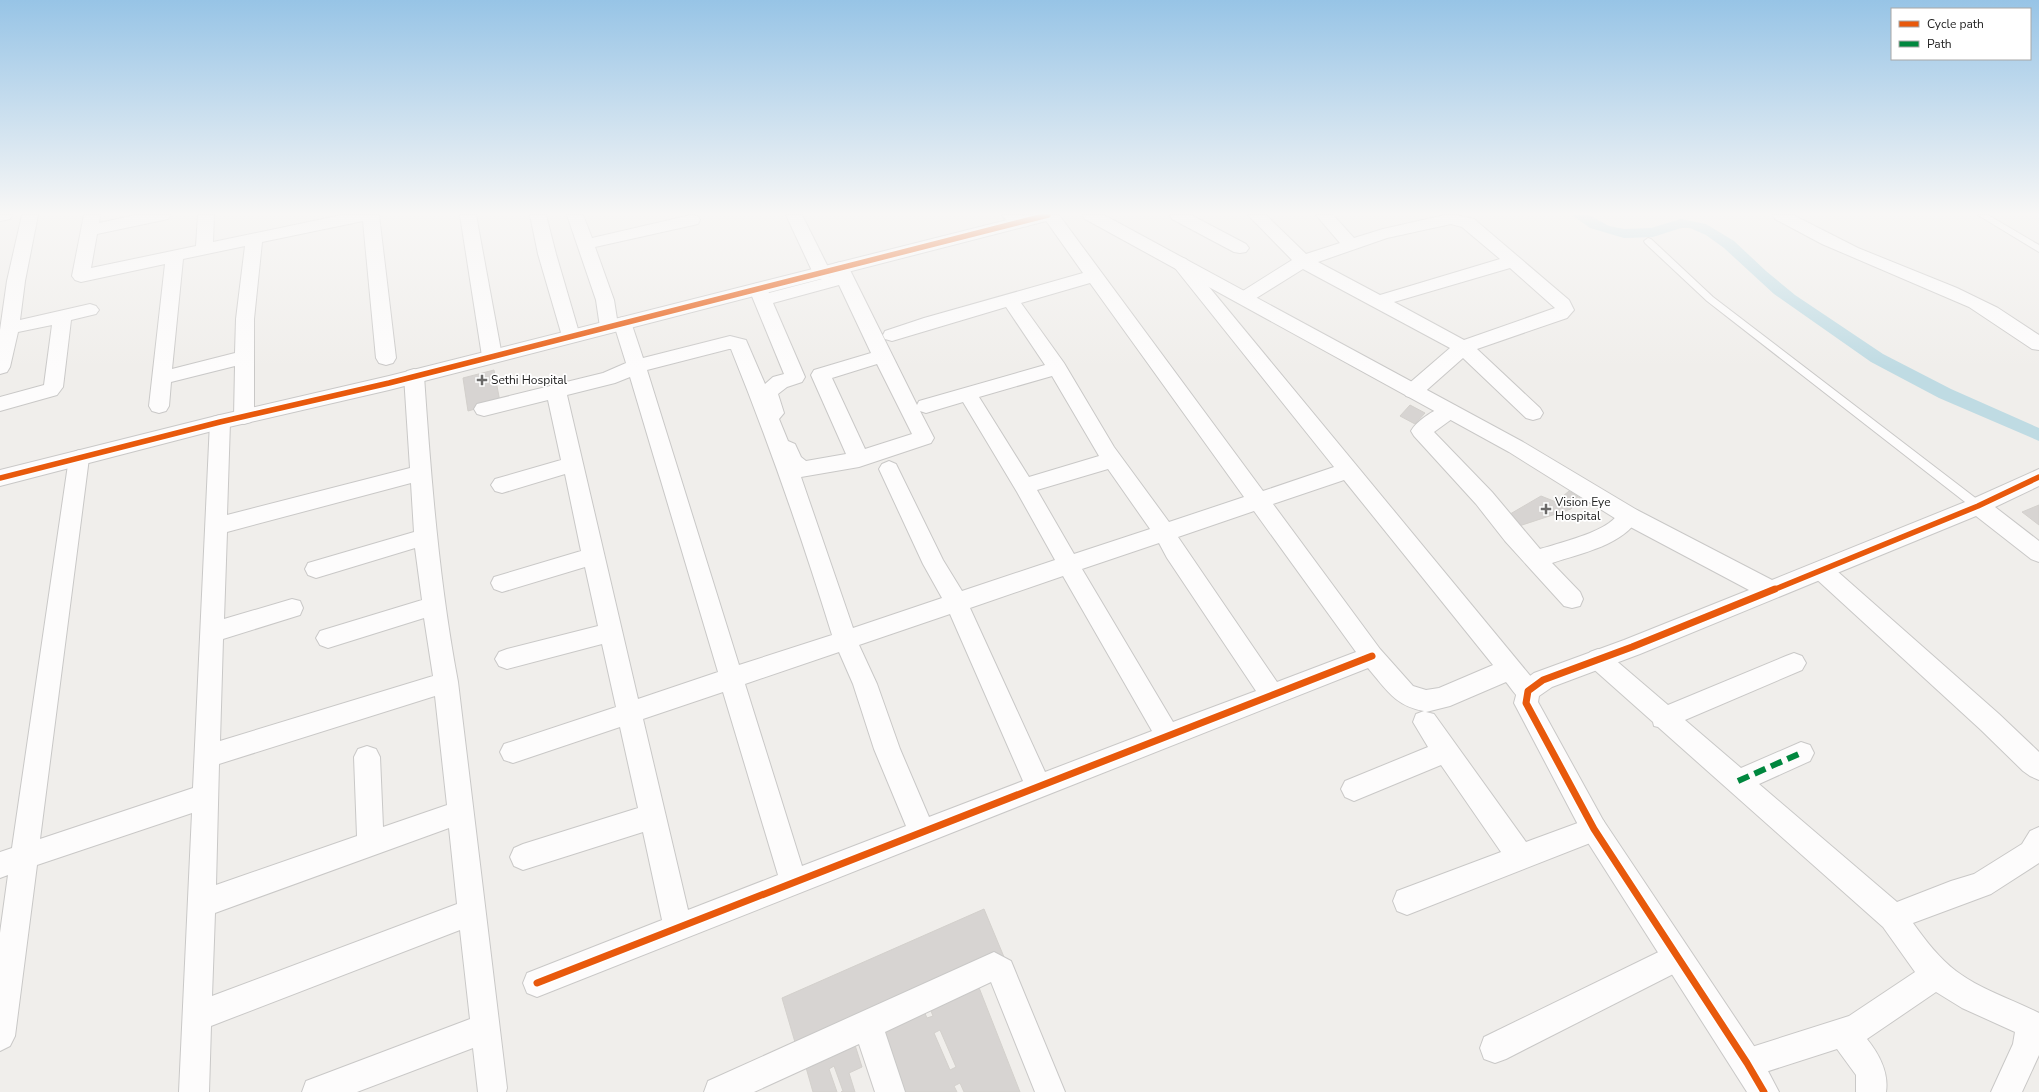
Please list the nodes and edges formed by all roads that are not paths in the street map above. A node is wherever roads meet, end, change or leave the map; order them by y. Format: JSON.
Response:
{"nodes":[{"id":1,"x":14,"y":266,"type":"edge"},
{"id":2,"x":83,"y":266,"type":"edge"},
{"id":3,"x":128,"y":266,"type":"edge"},
{"id":4,"x":174,"y":266,"type":"edge"},
{"id":5,"x":251,"y":266,"type":"edge"},
{"id":6,"x":376,"y":266,"type":"edge"},
{"id":7,"x":477,"y":266,"type":"edge"},
{"id":8,"x":551,"y":266,"type":"edge"},
{"id":9,"x":594,"y":266,"type":"edge"},
{"id":10,"x":819,"y":266,"type":"edge"},
{"id":11,"x":871,"y":266,"type":"edge"},
{"id":12,"x":1087,"y":266,"type":"edge"},
{"id":13,"x":1182,"y":266,"type":"edge"},
{"id":14,"x":1185,"y":266,"type":"edge"},
{"id":15,"x":1294,"y":266,"type":"edge"},
{"id":16,"x":1312,"y":266,"type":"edge"},
{"id":17,"x":1497,"y":266,"type":"edge"},
{"id":18,"x":1520,"y":266,"type":"edge"},
{"id":19,"x":1675,"y":266,"type":"edge"},
{"id":20,"x":1885,"y":266,"type":"edge"},
{"id":21,"x":822,"y":273,"type":"junction"},
{"id":22,"x":844,"y":275,"type":"junction"},
{"id":23,"x":1095,"y":276,"type":"junction"},
{"id":24,"x":8,"y":283,"type":"edge"},
{"id":25,"x":762,"y":297,"type":"junction"},
{"id":26,"x":1244,"y":298,"type":"junction"},
{"id":27,"x":1010,"y":300,"type":"junction"},
{"id":28,"x":1379,"y":301,"type":"junction"},
{"id":29,"x":90,"y":310,"type":"dead end"},
{"id":30,"x":62,"y":316,"type":"junction"},
{"id":31,"x":616,"y":325,"type":"junction"},
{"id":32,"x":892,"y":334,"type":"dead end"},
{"id":33,"x":6,"y":336,"type":"edge"},
{"id":34,"x":571,"y":336,"type":"junction"},
{"id":35,"x":2039,"y":344,"type":"edge"},
{"id":36,"x":1463,"y":347,"type":"junction"},
{"id":37,"x":492,"y":356,"type":"junction"},
{"id":38,"x":882,"y":356,"type":"junction"},
{"id":39,"x":246,"y":357,"type":"junction"},
{"id":40,"x":386,"y":358,"type":"dead end"},
{"id":41,"x":0,"y":366,"type":"edge"},
{"id":42,"x":637,"y":366,"type":"junction"},
{"id":43,"x":1057,"y":368,"type":"junction"},
{"id":44,"x":821,"y":375,"type":"junction"},
{"id":45,"x":414,"y":376,"type":"junction"},
{"id":46,"x":795,"y":377,"type":"junction"},
{"id":47,"x":162,"y":378,"type":"junction"},
{"id":48,"x":556,"y":390,"type":"junction"},
{"id":49,"x":1413,"y":391,"type":"junction"},
{"id":50,"x":968,"y":395,"type":"junction"},
{"id":51,"x":0,"y":404,"type":"edge"},
{"id":52,"x":160,"y":406,"type":"dead end"},
{"id":53,"x":926,"y":406,"type":"dead end"},
{"id":54,"x":484,"y":409,"type":"dead end"},
{"id":55,"x":1450,"y":411,"type":"junction"},
{"id":56,"x":1534,"y":413,"type":"dead end"},
{"id":57,"x":244,"y":417,"type":"junction"},
{"id":58,"x":220,"y":422,"type":"junction"},
{"id":59,"x":79,"y":458,"type":"junction"},
{"id":60,"x":859,"y":459,"type":"junction"},
{"id":61,"x":1112,"y":460,"type":"junction"},
{"id":62,"x":573,"y":464,"type":"junction"},
{"id":63,"x":889,"y":469,"type":"dead end"},
{"id":64,"x":1348,"y":471,"type":"junction"},
{"id":65,"x":419,"y":474,"type":"junction"},
{"id":66,"x":2039,"y":477,"type":"edge"},
{"id":67,"x":0,"y":478,"type":"edge"},
{"id":68,"x":502,"y":485,"type":"dead end"},
{"id":69,"x":1024,"y":486,"type":"junction"},
{"id":70,"x":1258,"y":501,"type":"junction"},
{"id":71,"x":1978,"y":506,"type":"junction"},
{"id":72,"x":1629,"y":516,"type":"junction"},
{"id":73,"x":216,"y":526,"type":"junction"},
{"id":74,"x":1164,"y":532,"type":"junction"},
{"id":75,"x":425,"y":537,"type":"junction"},
{"id":76,"x":2039,"y":553,"type":"edge"},
{"id":77,"x":594,"y":556,"type":"junction"},
{"id":78,"x":1537,"y":559,"type":"junction"},
{"id":79,"x":1068,"y":565,"type":"junction"},
{"id":80,"x":316,"y":569,"type":"dead end"},
{"id":81,"x":1821,"y":570,"type":"junction"},
{"id":82,"x":502,"y":583,"type":"dead end"},
{"id":83,"x":1770,"y":590,"type":"junction"},
{"id":84,"x":1572,"y":599,"type":"dead end"},
{"id":85,"x":956,"y":602,"type":"junction"},
{"id":86,"x":434,"y":606,"type":"junction"},
{"id":87,"x":292,"y":608,"type":"dead end"},
{"id":88,"x":611,"y":632,"type":"junction"},
{"id":89,"x":211,"y":633,"type":"junction"},
{"id":90,"x":328,"y":638,"type":"dead end"},
{"id":91,"x":845,"y":640,"type":"junction"},
{"id":92,"x":1372,"y":656,"type":"junction"},
{"id":93,"x":507,"y":659,"type":"dead end"},
{"id":94,"x":1598,"y":659,"type":"junction"},
{"id":95,"x":1794,"y":664,"type":"dead end"},
{"id":96,"x":1510,"y":669,"type":"junction"},
{"id":97,"x":732,"y":678,"type":"junction"},
{"id":98,"x":446,"y":682,"type":"junction"},
{"id":99,"x":1528,"y":691,"type":"junction"},
{"id":100,"x":1272,"y":695,"type":"junction"},
{"id":101,"x":629,"y":712,"type":"junction"},
{"id":102,"x":1664,"y":718,"type":"junction"},
{"id":103,"x":1425,"y":722,"type":"dead end"},
{"id":104,"x":1168,"y":736,"type":"junction"},
{"id":105,"x":1446,"y":751,"type":"junction"},
{"id":106,"x":513,"y":752,"type":"dead end"},
{"id":107,"x":1801,"y":753,"type":"dead end"},
{"id":108,"x":207,"y":756,"type":"junction"},
{"id":109,"x":367,"y":757,"type":"dead end"},
{"id":110,"x":2039,"y":768,"type":"edge"},
{"id":111,"x":1738,"y":781,"type":"junction"},
{"id":112,"x":1039,"y":787,"type":"junction"},
{"id":113,"x":1354,"y":789,"type":"dead end"},
{"id":114,"x":205,"y":796,"type":"junction"},
{"id":115,"x":461,"y":812,"type":"junction"},
{"id":116,"x":653,"y":816,"type":"junction"},
{"id":117,"x":1594,"y":829,"type":"junction"},
{"id":118,"x":922,"y":832,"type":"junction"},
{"id":119,"x":2039,"y":840,"type":"edge"},
{"id":120,"x":371,"y":844,"type":"junction"},
{"id":121,"x":25,"y":857,"type":"junction"},
{"id":122,"x":523,"y":857,"type":"dead end"},
{"id":123,"x":1521,"y":857,"type":"junction"},
{"id":124,"x":0,"y":865,"type":"edge"},
{"id":125,"x":794,"y":883,"type":"junction"},
{"id":126,"x":1407,"y":901,"type":"dead end"},
{"id":127,"x":201,"y":904,"type":"junction"},
{"id":128,"x":472,"y":912,"type":"junction"},
{"id":129,"x":1893,"y":917,"type":"junction"},
{"id":130,"x":678,"y":928,"type":"junction"},
{"id":131,"x":1677,"y":957,"type":"junction"},
{"id":132,"x":1937,"y":974,"type":"junction"},
{"id":133,"x":537,"y":983,"type":"dead end"},
{"id":134,"x":196,"y":1017,"type":"junction"},
{"id":135,"x":868,"y":1025,"type":"junction"},
{"id":136,"x":2035,"y":1027,"type":"edge"},
{"id":137,"x":485,"y":1028,"type":"junction"},
{"id":138,"x":1842,"y":1033,"type":"junction"},
{"id":139,"x":0,"y":1036,"type":"edge"},
{"id":140,"x":1495,"y":1048,"type":"dead end"},
{"id":141,"x":1747,"y":1063,"type":"junction"},
{"id":142,"x":492,"y":1088,"type":"dead end"},
{"id":143,"x":194,"y":1092,"type":"edge"},
{"id":144,"x":317,"y":1092,"type":"edge"},
{"id":145,"x":719,"y":1092,"type":"edge"},
{"id":146,"x":890,"y":1092,"type":"edge"},
{"id":147,"x":1050,"y":1092,"type":"edge"},
{"id":148,"x":1764,"y":1092,"type":"edge"},
{"id":149,"x":1871,"y":1092,"type":"edge"},
{"id":150,"x":2006,"y":1092,"type":"edge"}],
"edges":[{"from":1,"to":24,"type":"street"},
{"from":2,"to":3,"type":"street"},
{"from":4,"to":47,"type":"street"},
{"from":5,"to":39,"type":"street"},
{"from":6,"to":40,"type":"street"},
{"from":7,"to":37,"type":"street"},
{"from":8,"to":34,"type":"street"},
{"from":9,"to":31,"type":"street"},
{"from":10,"to":21,"type":"street"},
{"from":11,"to":22,"type":"street"},
{"from":12,"to":23,"type":"street"},
{"from":13,"to":64,"type":"street"},
{"from":14,"to":26,"type":"street"},
{"from":15,"to":26,"type":"street"},
{"from":16,"to":28,"type":"street"},
{"from":17,"to":28,"type":"street"},
{"from":18,"to":36,"type":"street"},
{"from":19,"to":71,"type":"lane"},
{"from":20,"to":35,"type":"street"},
{"from":21,"to":22,"type":"street"},
{"from":21,"to":25,"type":"street"},
{"from":22,"to":25,"type":"street"},
{"from":22,"to":38,"type":"street"},
{"from":23,"to":27,"type":"street"},
{"from":23,"to":70,"type":"street"},
{"from":24,"to":33,"type":"street"},
{"from":25,"to":31,"type":"street"},
{"from":25,"to":46,"type":"street"},
{"from":26,"to":49,"type":"street"},
{"from":27,"to":32,"type":"street"},
{"from":27,"to":43,"type":"street"},
{"from":28,"to":36,"type":"street"},
{"from":29,"to":30,"type":"street"},
{"from":30,"to":33,"type":"street"},
{"from":30,"to":51,"type":"street"},
{"from":31,"to":34,"type":"street"},
{"from":31,"to":42,"type":"street"},
{"from":33,"to":41,"type":"street"},
{"from":34,"to":37,"type":"street"},
{"from":36,"to":49,"type":"street"},
{"from":36,"to":56,"type":"street"},
{"from":37,"to":45,"type":"street"},
{"from":38,"to":44,"type":"street"},
{"from":38,"to":60,"type":"street"},
{"from":39,"to":47,"type":"street"},
{"from":39,"to":57,"type":"street"},
{"from":42,"to":48,"type":"street"},
{"from":42,"to":91,"type":"street"},
{"from":42,"to":97,"type":"street"},
{"from":43,"to":50,"type":"street"},
{"from":43,"to":61,"type":"street"},
{"from":44,"to":46,"type":"street"},
{"from":44,"to":60,"type":"street"},
{"from":45,"to":57,"type":"street"},
{"from":45,"to":65,"type":"street"},
{"from":46,"to":60,"type":"street"},
{"from":47,"to":52,"type":"street"},
{"from":48,"to":54,"type":"street"},
{"from":48,"to":62,"type":"street"},
{"from":49,"to":55,"type":"street"},
{"from":50,"to":53,"type":"street"},
{"from":50,"to":69,"type":"street"},
{"from":55,"to":72,"type":"street"},
{"from":55,"to":78,"type":"street"},
{"from":57,"to":58,"type":"street"},
{"from":58,"to":59,"type":"street"},
{"from":58,"to":73,"type":"street"},
{"from":59,"to":67,"type":"street"},
{"from":59,"to":121,"type":"street"},
{"from":61,"to":69,"type":"street"},
{"from":61,"to":74,"type":"street"},
{"from":62,"to":68,"type":"street"},
{"from":62,"to":77,"type":"street"},
{"from":63,"to":85,"type":"street"},
{"from":64,"to":70,"type":"street"},
{"from":64,"to":96,"type":"street"},
{"from":65,"to":73,"type":"street"},
{"from":65,"to":75,"type":"street"},
{"from":66,"to":71,"type":"street"},
{"from":69,"to":79,"type":"street"},
{"from":70,"to":74,"type":"street"},
{"from":70,"to":92,"type":"street"},
{"from":71,"to":76,"type":"street"},
{"from":71,"to":81,"type":"street"},
{"from":72,"to":78,"type":"street"},
{"from":72,"to":83,"type":"street"},
{"from":73,"to":89,"type":"street"},
{"from":74,"to":79,"type":"street"},
{"from":74,"to":100,"type":"street"},
{"from":75,"to":80,"type":"street"},
{"from":75,"to":86,"type":"street"},
{"from":77,"to":82,"type":"street"},
{"from":77,"to":88,"type":"street"},
{"from":78,"to":84,"type":"street"},
{"from":79,"to":85,"type":"street"},
{"from":79,"to":104,"type":"street"},
{"from":81,"to":83,"type":"street"},
{"from":81,"to":110,"type":"street"},
{"from":83,"to":94,"type":"street"},
{"from":85,"to":91,"type":"street"},
{"from":85,"to":112,"type":"street"},
{"from":86,"to":90,"type":"street"},
{"from":86,"to":98,"type":"street"},
{"from":87,"to":89,"type":"street"},
{"from":88,"to":93,"type":"street"},
{"from":88,"to":101,"type":"street"},
{"from":89,"to":108,"type":"street"},
{"from":91,"to":97,"type":"street"},
{"from":91,"to":118,"type":"street"},
{"from":92,"to":96,"type":"street"},
{"from":92,"to":100,"type":"street"},
{"from":94,"to":99,"type":"street"},
{"from":94,"to":102,"type":"street"},
{"from":95,"to":102,"type":"street"},
{"from":96,"to":99,"type":"street"},
{"from":97,"to":101,"type":"street"},
{"from":97,"to":125,"type":"street"},
{"from":98,"to":108,"type":"street"},
{"from":98,"to":115,"type":"street"},
{"from":99,"to":117,"type":"street"},
{"from":100,"to":104,"type":"street"},
{"from":101,"to":106,"type":"street"},
{"from":101,"to":116,"type":"street"},
{"from":102,"to":111,"type":"street"},
{"from":103,"to":105,"type":"street"},
{"from":104,"to":112,"type":"street"},
{"from":105,"to":113,"type":"street"},
{"from":105,"to":123,"type":"street"},
{"from":107,"to":111,"type":"street"},
{"from":108,"to":114,"type":"street"},
{"from":109,"to":120,"type":"street"},
{"from":111,"to":129,"type":"street"},
{"from":112,"to":118,"type":"street"},
{"from":114,"to":121,"type":"street"},
{"from":114,"to":127,"type":"street"},
{"from":115,"to":120,"type":"street"},
{"from":115,"to":128,"type":"street"},
{"from":116,"to":122,"type":"street"},
{"from":116,"to":130,"type":"street"},
{"from":117,"to":123,"type":"street"},
{"from":117,"to":131,"type":"street"},
{"from":118,"to":125,"type":"street"},
{"from":119,"to":129,"type":"street"},
{"from":120,"to":127,"type":"street"},
{"from":121,"to":124,"type":"street"},
{"from":121,"to":139,"type":"street"},
{"from":123,"to":126,"type":"street"},
{"from":125,"to":130,"type":"street"},
{"from":127,"to":134,"type":"street"},
{"from":128,"to":134,"type":"street"},
{"from":128,"to":137,"type":"street"},
{"from":129,"to":132,"type":"street"},
{"from":130,"to":133,"type":"street"},
{"from":131,"to":140,"type":"street"},
{"from":131,"to":141,"type":"street"},
{"from":132,"to":136,"type":"street"},
{"from":132,"to":138,"type":"street"},
{"from":134,"to":143,"type":"street"},
{"from":135,"to":145,"type":"street"},
{"from":135,"to":146,"type":"street"},
{"from":135,"to":147,"type":"street"},
{"from":136,"to":150,"type":"street"},
{"from":137,"to":142,"type":"street"},
{"from":137,"to":144,"type":"street"},
{"from":138,"to":141,"type":"street"},
{"from":138,"to":149,"type":"street"},
{"from":141,"to":148,"type":"street"}]}
